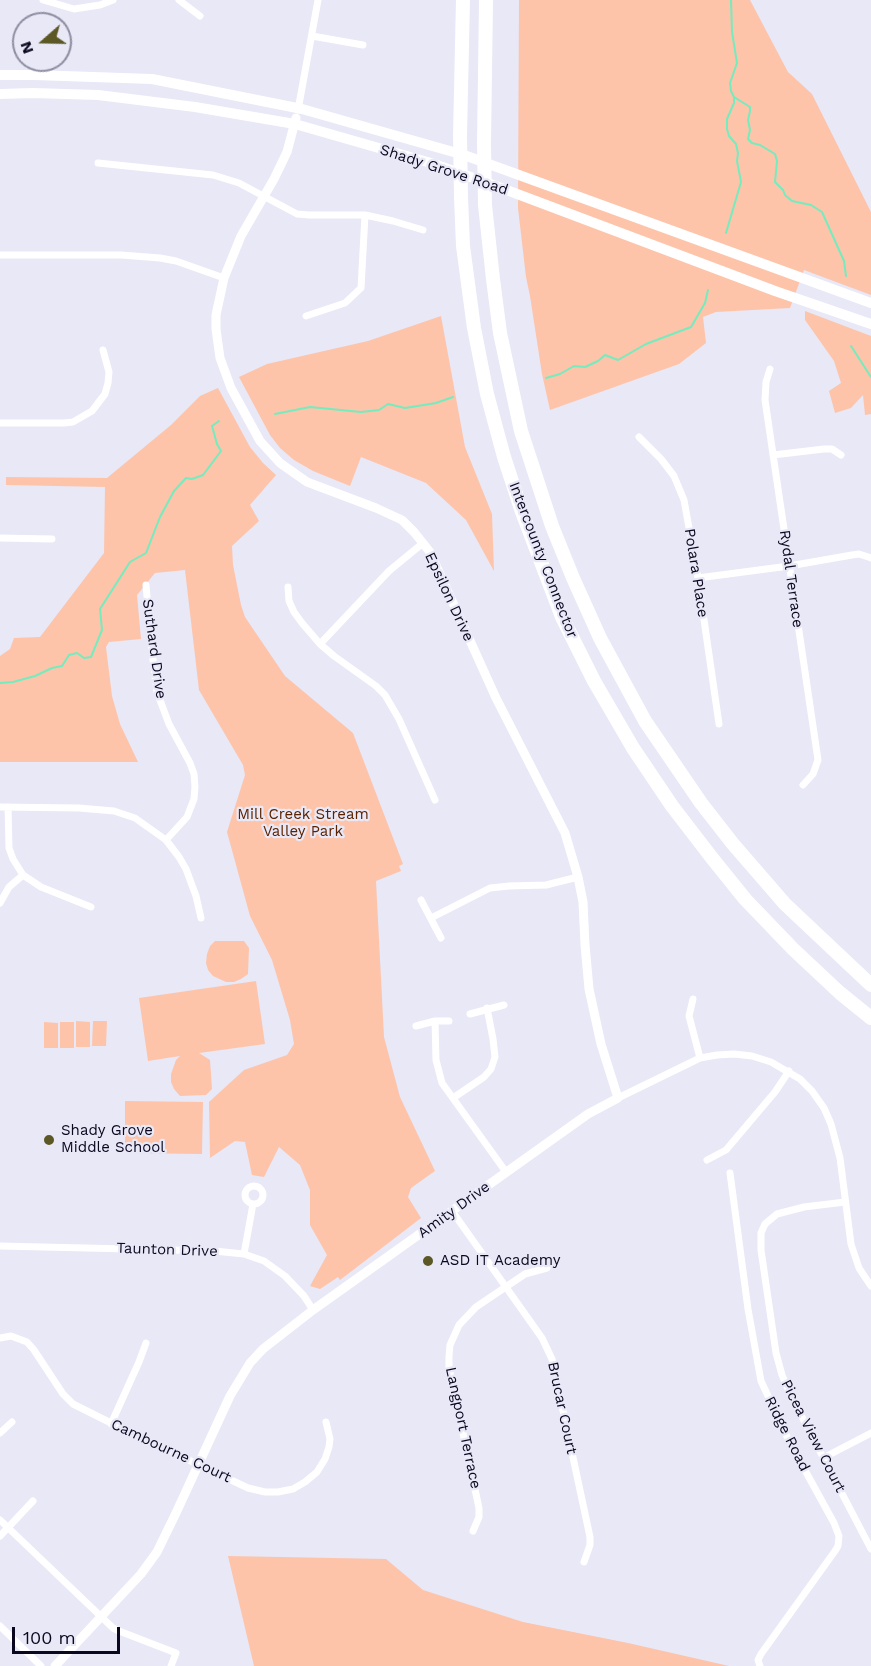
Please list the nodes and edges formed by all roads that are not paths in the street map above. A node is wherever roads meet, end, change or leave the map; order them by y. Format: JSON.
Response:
{"nodes":[{"id":1,"x":43,"y":0,"type":"edge"},
{"id":2,"x":113,"y":0,"type":"edge"},
{"id":3,"x":179,"y":0,"type":"edge"},
{"id":4,"x":318,"y":0,"type":"edge"},
{"id":5,"x":463,"y":0,"type":"edge"},
{"id":6,"x":486,"y":0,"type":"edge"},
{"id":7,"x":200,"y":16,"type":"dead end"},
{"id":8,"x":312,"y":36,"type":"junction"},
{"id":9,"x":363,"y":45,"type":"dead end"},
{"id":10,"x":0,"y":75,"type":"edge"},
{"id":11,"x":0,"y":94,"type":"edge"},
{"id":12,"x":296,"y":117,"type":"junction"},
{"id":13,"x":98,"y":163,"type":"dead end"},
{"id":14,"x":263,"y":197,"type":"junction"},
{"id":15,"x":365,"y":215,"type":"junction"},
{"id":16,"x":423,"y":230,"type":"dead end"},
{"id":17,"x":0,"y":255,"type":"edge"},
{"id":18,"x":224,"y":278,"type":"junction"},
{"id":19,"x":871,"y":303,"type":"edge"},
{"id":20,"x":306,"y":316,"type":"dead end"},
{"id":21,"x":871,"y":324,"type":"edge"},
{"id":22,"x":103,"y":350,"type":"dead end"},
{"id":23,"x":770,"y":369,"type":"dead end"},
{"id":24,"x":0,"y":423,"type":"edge"},
{"id":25,"x":639,"y":437,"type":"dead end"},
{"id":26,"x":841,"y":455,"type":"dead end"},
{"id":27,"x":773,"y":456,"type":"junction"},
{"id":28,"x":0,"y":538,"type":"edge"},
{"id":29,"x":52,"y":538,"type":"dead end"},
{"id":30,"x":423,"y":543,"type":"junction"},
{"id":31,"x":871,"y":558,"type":"edge"},
{"id":32,"x":789,"y":566,"type":"junction"},
{"id":33,"x":698,"y":578,"type":"junction"},
{"id":34,"x":146,"y":585,"type":"dead end"},
{"id":35,"x":288,"y":587,"type":"dead end"},
{"id":36,"x":320,"y":644,"type":"junction"},
{"id":37,"x":718,"y":724,"type":"dead end"},
{"id":38,"x":803,"y":785,"type":"dead end"},
{"id":39,"x":435,"y":800,"type":"dead end"},
{"id":40,"x":0,"y":807,"type":"edge"},
{"id":41,"x":8,"y":807,"type":"junction"},
{"id":42,"x":166,"y":840,"type":"junction"},
{"id":43,"x":23,"y":875,"type":"junction"},
{"id":44,"x":578,"y":877,"type":"junction"},
{"id":45,"x":421,"y":900,"type":"dead end"},
{"id":46,"x":0,"y":903,"type":"edge"},
{"id":47,"x":92,"y":907,"type":"dead end"},
{"id":48,"x":201,"y":918,"type":"dead end"},
{"id":49,"x":431,"y":918,"type":"junction"},
{"id":50,"x":441,"y":938,"type":"dead end"},
{"id":51,"x":871,"y":985,"type":"edge"},
{"id":52,"x":693,"y":999,"type":"dead end"},
{"id":53,"x":504,"y":1005,"type":"dead end"},
{"id":54,"x":487,"y":1008,"type":"junction"},
{"id":55,"x":470,"y":1014,"type":"dead end"},
{"id":56,"x":871,"y":1020,"type":"edge"},
{"id":57,"x":435,"y":1021,"type":"junction"},
{"id":58,"x":449,"y":1021,"type":"dead end"},
{"id":59,"x":416,"y":1026,"type":"dead end"},
{"id":60,"x":700,"y":1058,"type":"junction"},
{"id":61,"x":789,"y":1071,"type":"junction"},
{"id":62,"x":453,"y":1098,"type":"junction"},
{"id":63,"x":618,"y":1098,"type":"junction"},
{"id":64,"x":707,"y":1160,"type":"dead end"},
{"id":65,"x":506,"y":1172,"type":"junction"},
{"id":66,"x":730,"y":1173,"type":"dead end"},
{"id":67,"x":845,"y":1202,"type":"junction"},
{"id":68,"x":253,"y":1204,"type":"dead end"},
{"id":69,"x":452,"y":1211,"type":"junction"},
{"id":70,"x":0,"y":1246,"type":"edge"},
{"id":71,"x":244,"y":1254,"type":"junction"},
{"id":72,"x":547,"y":1268,"type":"dead end"},
{"id":73,"x":871,"y":1286,"type":"edge"},
{"id":74,"x":505,"y":1287,"type":"junction"},
{"id":75,"x":314,"y":1310,"type":"junction"},
{"id":76,"x":0,"y":1338,"type":"edge"},
{"id":77,"x":146,"y":1343,"type":"dead end"},
{"id":78,"x":12,"y":1422,"type":"dead end"},
{"id":79,"x":326,"y":1422,"type":"dead end"},
{"id":80,"x":111,"y":1424,"type":"junction"},
{"id":81,"x":0,"y":1433,"type":"edge"},
{"id":82,"x":871,"y":1433,"type":"edge"},
{"id":83,"x":823,"y":1458,"type":"junction"},
{"id":84,"x":198,"y":1464,"type":"junction"},
{"id":85,"x":33,"y":1501,"type":"dead end"},
{"id":86,"x":0,"y":1520,"type":"edge"},
{"id":87,"x":8,"y":1527,"type":"junction"},
{"id":88,"x":473,"y":1531,"type":"dead end"},
{"id":89,"x":0,"y":1536,"type":"edge"},
{"id":90,"x":871,"y":1549,"type":"edge"},
{"id":91,"x":585,"y":1562,"type":"dead end"},
{"id":92,"x":102,"y":1617,"type":"junction"},
{"id":93,"x":0,"y":1626,"type":"edge"},
{"id":94,"x":40,"y":1666,"type":"edge"},
{"id":95,"x":55,"y":1666,"type":"edge"},
{"id":96,"x":171,"y":1666,"type":"edge"},
{"id":97,"x":760,"y":1666,"type":"edge"}],
"edges":[{"from":1,"to":2,"type":"street"},
{"from":3,"to":7,"type":"street"},
{"from":4,"to":8,"type":"street"},
{"from":5,"to":56,"type":"highway","name":"Intercounty Connector"},
{"from":6,"to":51,"type":"highway","name":"Intercounty Connector"},
{"from":8,"to":9,"type":"street"},
{"from":8,"to":12,"type":"street"},
{"from":10,"to":12,"type":"main road","name":"Shady Grove Road"},
{"from":11,"to":12,"type":"main road","name":"Shady Grove Road"},
{"from":12,"to":14,"type":"street","name":"Epsilon Drive"},
{"from":12,"to":19,"type":"main road","name":"Shady Grove Road"},
{"from":12,"to":21,"type":"main road","name":"Shady Grove Road"},
{"from":13,"to":14,"type":"street"},
{"from":14,"to":15,"type":"street"},
{"from":14,"to":18,"type":"street","name":"Epsilon Drive"},
{"from":15,"to":16,"type":"street"},
{"from":15,"to":20,"type":"street"},
{"from":17,"to":18,"type":"street"},
{"from":18,"to":30,"type":"street","name":"Epsilon Drive"},
{"from":22,"to":24,"type":"street"},
{"from":23,"to":27,"type":"street","name":"Rydal Terrace"},
{"from":25,"to":33,"type":"street","name":"Polara Place"},
{"from":26,"to":27,"type":"street"},
{"from":27,"to":32,"type":"street","name":"Rydal Terrace"},
{"from":28,"to":29,"type":"street"},
{"from":30,"to":36,"type":"street"},
{"from":30,"to":44,"type":"street","name":"Epsilon Drive"},
{"from":31,"to":32,"type":"street"},
{"from":32,"to":33,"type":"street"},
{"from":32,"to":38,"type":"street","name":"Rydal Terrace"},
{"from":33,"to":37,"type":"street","name":"Polara Place"},
{"from":34,"to":42,"type":"street","name":"Suthard Drive"},
{"from":35,"to":36,"type":"street"},
{"from":36,"to":39,"type":"street"},
{"from":40,"to":41,"type":"street"},
{"from":41,"to":42,"type":"street"},
{"from":41,"to":43,"type":"street"},
{"from":42,"to":48,"type":"street"},
{"from":43,"to":46,"type":"street"},
{"from":43,"to":47,"type":"street"},
{"from":44,"to":49,"type":"street"},
{"from":44,"to":63,"type":"street","name":"Epsilon Drive"},
{"from":45,"to":49,"type":"street"},
{"from":49,"to":50,"type":"street"},
{"from":52,"to":60,"type":"street"},
{"from":53,"to":54,"type":"street"},
{"from":54,"to":55,"type":"street"},
{"from":54,"to":62,"type":"street"},
{"from":57,"to":58,"type":"street"},
{"from":57,"to":59,"type":"street"},
{"from":57,"to":62,"type":"street"},
{"from":60,"to":61,"type":"street","name":"Amity Drive"},
{"from":60,"to":63,"type":"street","name":"Amity Drive"},
{"from":61,"to":64,"type":"street"},
{"from":61,"to":67,"type":"street","name":"Amity Drive"},
{"from":62,"to":65,"type":"street"},
{"from":63,"to":65,"type":"street","name":"Amity Drive"},
{"from":65,"to":69,"type":"street","name":"Amity Drive"},
{"from":66,"to":97,"type":"street","name":"Ridge Road"},
{"from":67,"to":73,"type":"street","name":"Amity Drive"},
{"from":67,"to":83,"type":"street","name":"Picea View Court"},
{"from":68,"to":71,"type":"street"},
{"from":69,"to":74,"type":"street","name":"Brucar Court"},
{"from":69,"to":75,"type":"street","name":"Amity Drive"},
{"from":70,"to":71,"type":"street","name":"Taunton Drive"},
{"from":71,"to":75,"type":"street","name":"Taunton Drive"},
{"from":72,"to":74,"type":"street","name":"Langport Terrace"},
{"from":74,"to":88,"type":"street","name":"Langport Terrace"},
{"from":74,"to":91,"type":"street","name":"Brucar Court"},
{"from":75,"to":84,"type":"street","name":"Amity Drive"},
{"from":76,"to":80,"type":"street","name":"Cambourne Court"},
{"from":77,"to":80,"type":"street"},
{"from":78,"to":81,"type":"street"},
{"from":79,"to":84,"type":"street","name":"Cambourne Court"},
{"from":80,"to":84,"type":"street","name":"Cambourne Court"},
{"from":82,"to":83,"type":"street"},
{"from":83,"to":90,"type":"street","name":"Picea View Court"},
{"from":84,"to":92,"type":"street","name":"Amity Drive"},
{"from":85,"to":87,"type":"street"},
{"from":86,"to":87,"type":"street"},
{"from":87,"to":89,"type":"street"},
{"from":87,"to":92,"type":"street"},
{"from":92,"to":95,"type":"street","name":"Amity Drive"},
{"from":92,"to":96,"type":"street"},
{"from":93,"to":94,"type":"street"}]}
